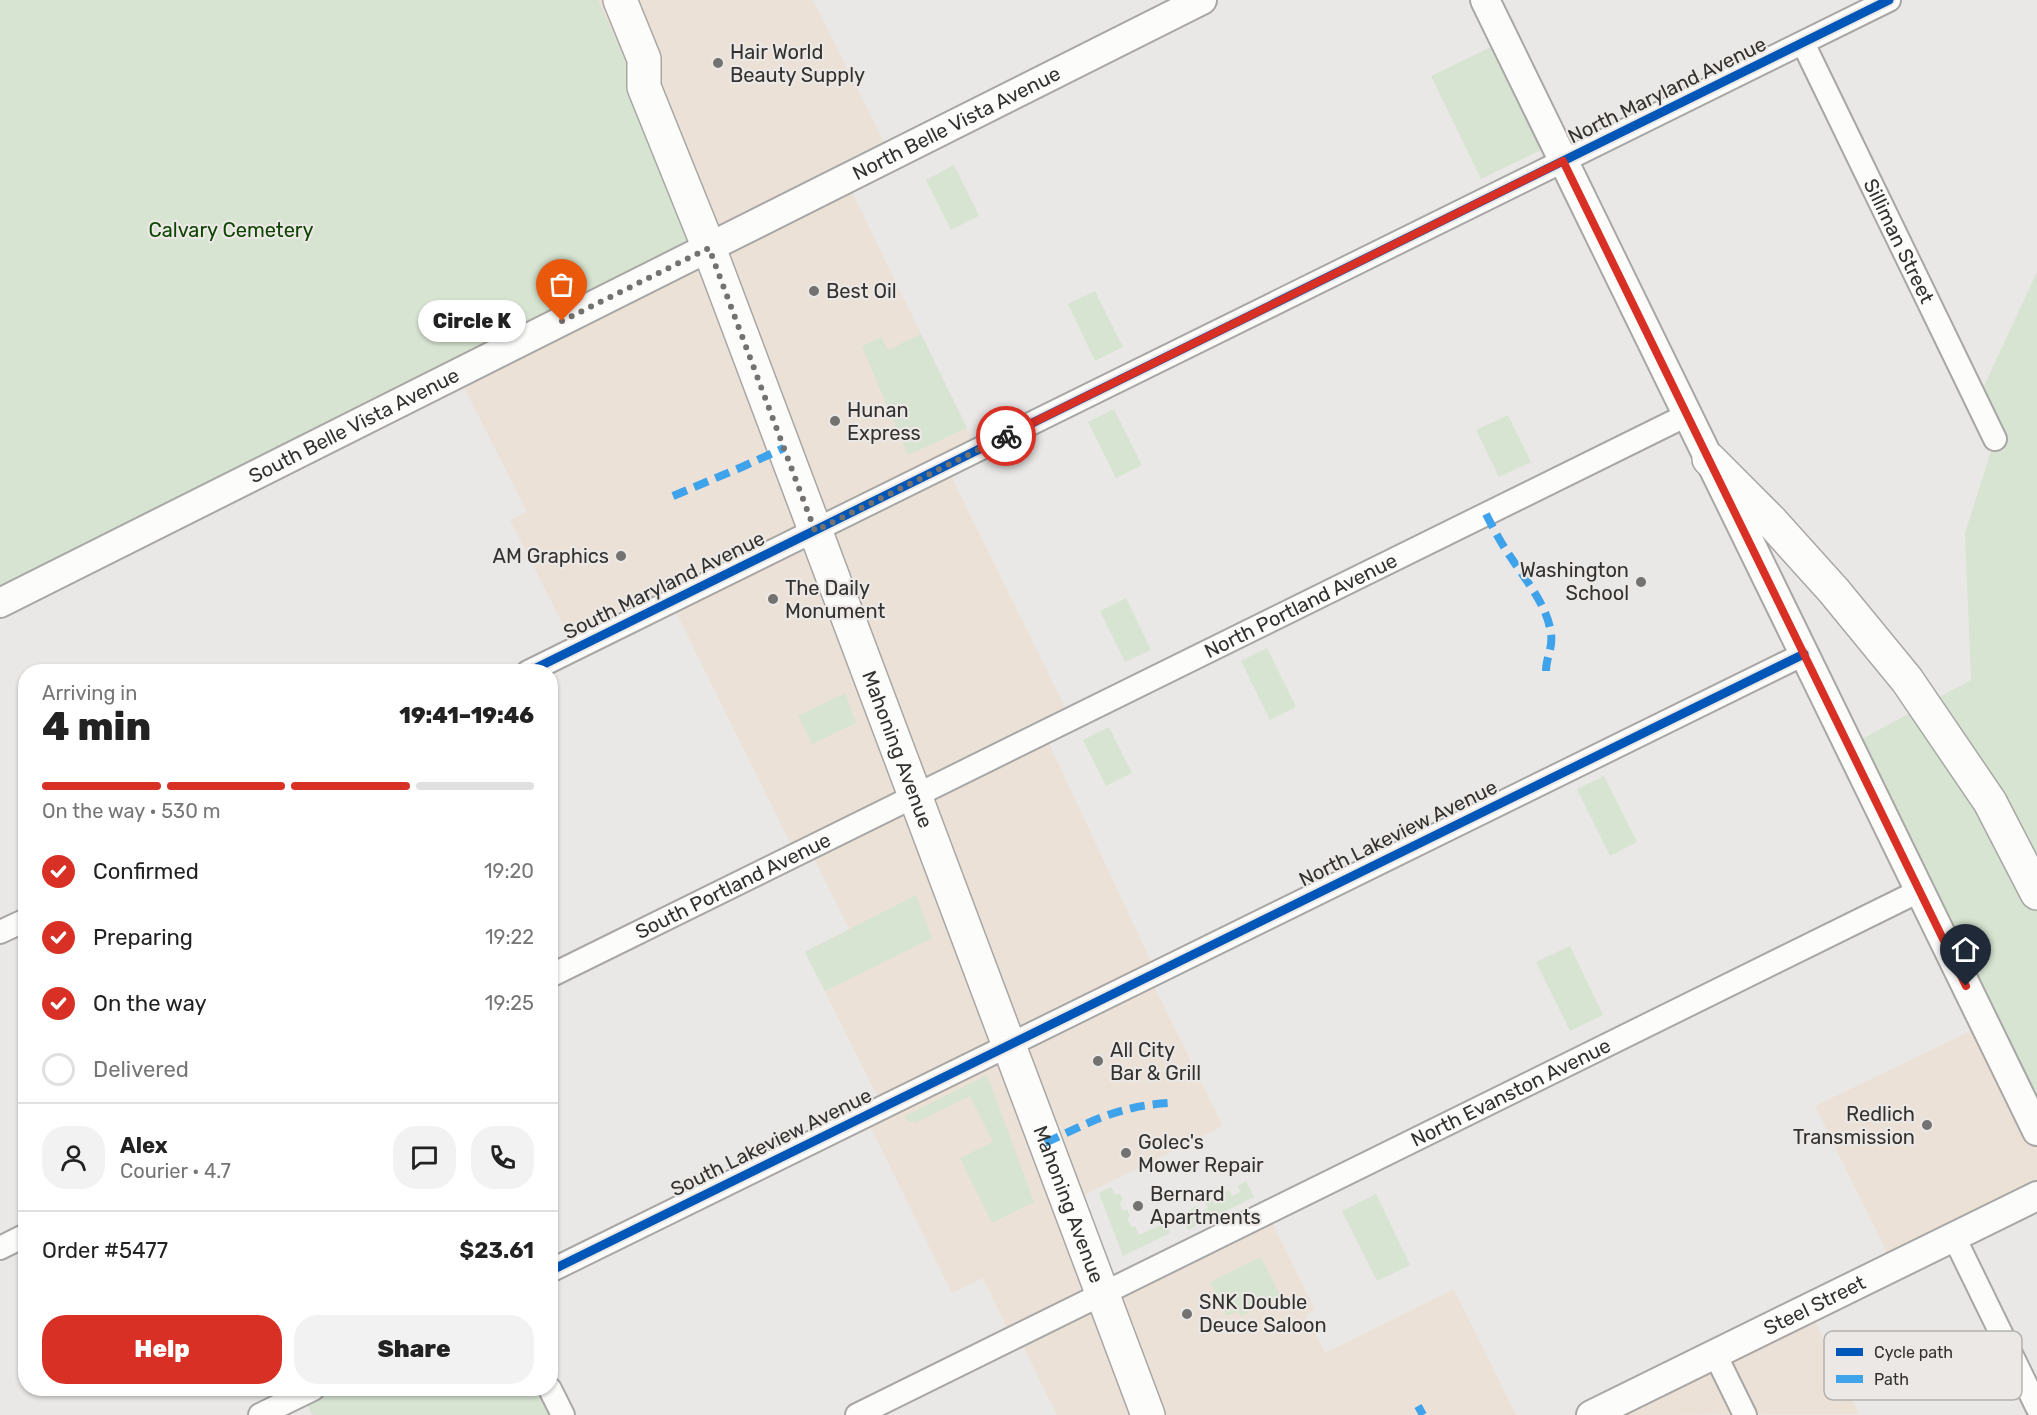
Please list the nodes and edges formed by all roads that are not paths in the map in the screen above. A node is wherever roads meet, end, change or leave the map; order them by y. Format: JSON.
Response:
{"nodes":[{"id":1,"x":597,"y":0,"type":"edge"},
{"id":2,"x":620,"y":0,"type":"edge"},
{"id":3,"x":1202,"y":0,"type":"edge"},
{"id":4,"x":1485,"y":0,"type":"edge"},
{"id":5,"x":1889,"y":0,"type":"edge"},
{"id":6,"x":1803,"y":43,"type":"junction"},
{"id":7,"x":644,"y":87,"type":"junction"},
{"id":8,"x":1563,"y":161,"type":"junction"},
{"id":9,"x":709,"y":248,"type":"junction"},
{"id":10,"x":1687,"y":415,"type":"junction"},
{"id":11,"x":1995,"y":439,"type":"dead end"},
{"id":12,"x":1709,"y":459,"type":"junction"},
{"id":13,"x":815,"y":531,"type":"junction"},
{"id":14,"x":0,"y":603,"type":"edge"},
{"id":15,"x":1804,"y":654,"type":"junction"},
{"id":16,"x":544,"y":664,"type":"edge"},
{"id":17,"x":915,"y":796,"type":"junction"},
{"id":18,"x":1919,"y":891,"type":"junction"},
{"id":19,"x":2037,"y":893,"type":"edge"},
{"id":20,"x":18,"y":924,"type":"edge"},
{"id":21,"x":0,"y":932,"type":"edge"},
{"id":22,"x":558,"y":972,"type":"edge"},
{"id":23,"x":1008,"y":1045,"type":"junction"},
{"id":24,"x":2037,"y":1131,"type":"edge"},
{"id":25,"x":2037,"y":1196,"type":"edge"},
{"id":26,"x":1954,"y":1237,"type":"junction"},
{"id":27,"x":18,"y":1239,"type":"edge"},
{"id":28,"x":0,"y":1248,"type":"edge"},
{"id":29,"x":558,"y":1267,"type":"edge"},
{"id":30,"x":1102,"y":1294,"type":"junction"},
{"id":31,"x":2000,"y":1331,"type":"edge"},
{"id":32,"x":1715,"y":1354,"type":"junction"},
{"id":33,"x":2022,"y":1376,"type":"edge"},
{"id":34,"x":299,"y":1396,"type":"edge"},
{"id":35,"x":554,"y":1396,"type":"edge"},
{"id":36,"x":2037,"y":1407,"type":"edge"},
{"id":37,"x":260,"y":1415,"type":"edge"},
{"id":38,"x":563,"y":1415,"type":"edge"},
{"id":39,"x":857,"y":1415,"type":"edge"},
{"id":40,"x":1148,"y":1415,"type":"edge"},
{"id":41,"x":1591,"y":1415,"type":"edge"},
{"id":42,"x":1745,"y":1415,"type":"edge"}],
"edges":[{"from":1,"to":7,"type":"main road","name":"Mahoning Avenue"},
{"from":2,"to":7,"type":"main road","name":"Mahoning Avenue"},
{"from":3,"to":9,"type":"street","name":"North Belle Vista Avenue"},
{"from":4,"to":8,"type":"street"},
{"from":5,"to":6,"type":"street","name":"North Maryland Avenue"},
{"from":6,"to":8,"type":"street","name":"North Maryland Avenue"},
{"from":6,"to":11,"type":"street","name":"Silliman Street"},
{"from":7,"to":9,"type":"main road","name":"Mahoning Avenue"},
{"from":8,"to":10,"type":"street"},
{"from":8,"to":13,"type":"street","name":"North Maryland Avenue"},
{"from":9,"to":13,"type":"main road","name":"Mahoning Avenue"},
{"from":9,"to":14,"type":"street","name":"South Belle Vista Avenue"},
{"from":10,"to":12,"type":"street"},
{"from":10,"to":17,"type":"street","name":"North Portland Avenue"},
{"from":12,"to":15,"type":"street"},
{"from":12,"to":19,"type":"main road"},
{"from":13,"to":16,"type":"street","name":"South Maryland Avenue"},
{"from":13,"to":17,"type":"main road","name":"Mahoning Avenue"},
{"from":15,"to":18,"type":"street"},
{"from":15,"to":23,"type":"street","name":"North Lakeview Avenue"},
{"from":17,"to":22,"type":"street","name":"South Portland Avenue"},
{"from":17,"to":23,"type":"main road","name":"Mahoning Avenue"},
{"from":18,"to":24,"type":"street"},
{"from":18,"to":30,"type":"street","name":"North Evanston Avenue"},
{"from":20,"to":21,"type":"street"},
{"from":23,"to":29,"type":"street","name":"South Lakeview Avenue"},
{"from":23,"to":30,"type":"main road","name":"Mahoning Avenue"},
{"from":25,"to":26,"type":"street","name":"Steel Street"},
{"from":26,"to":31,"type":"street"},
{"from":26,"to":32,"type":"street","name":"Steel Street"},
{"from":27,"to":28,"type":"street"},
{"from":30,"to":39,"type":"street","name":"North Evanston Avenue"},
{"from":30,"to":40,"type":"main road","name":"Mahoning Avenue"},
{"from":32,"to":41,"type":"street","name":"Steel Street"},
{"from":32,"to":42,"type":"street"},
{"from":33,"to":36,"type":"street"},
{"from":34,"to":37,"type":"street"},
{"from":35,"to":38,"type":"street"}]}
